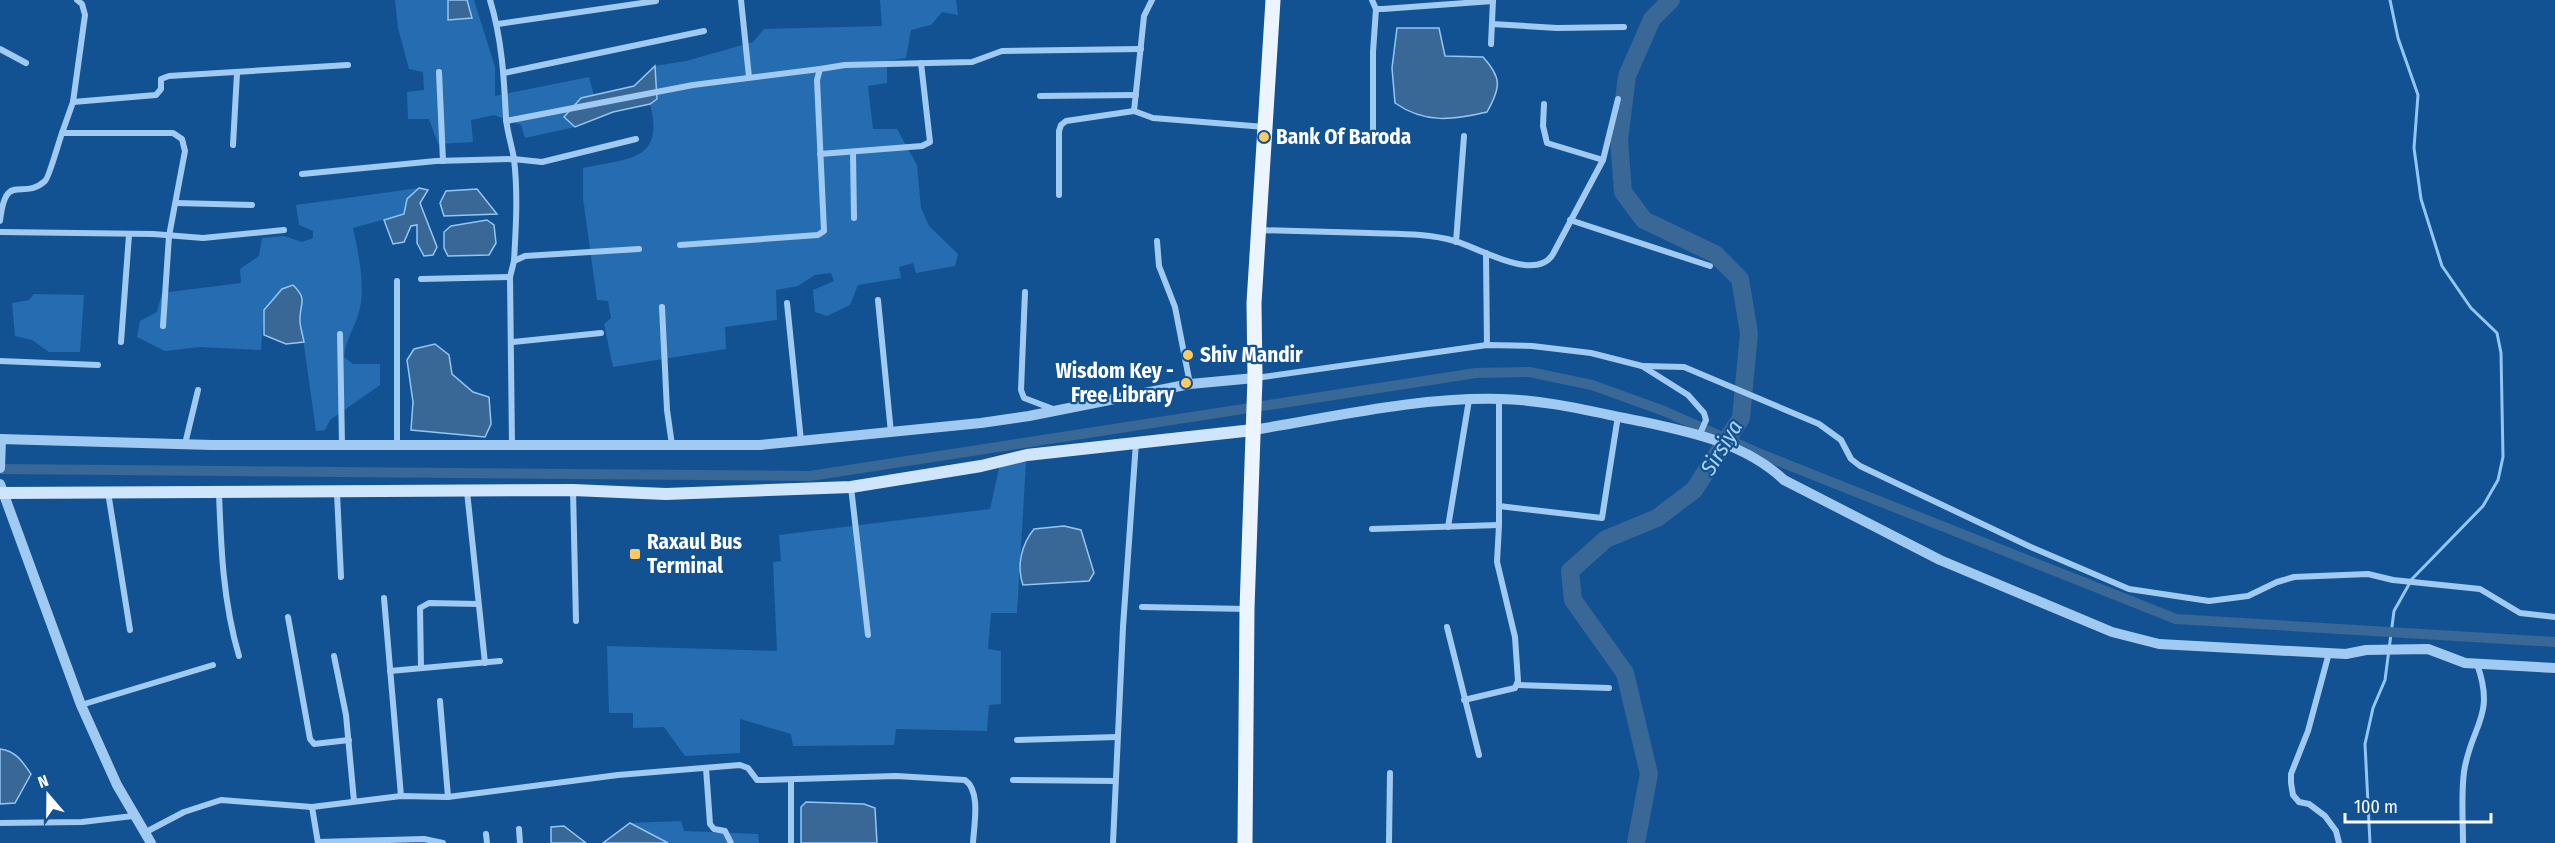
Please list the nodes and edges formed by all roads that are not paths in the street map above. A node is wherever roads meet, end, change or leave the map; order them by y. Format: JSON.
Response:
{"nodes":[{"id":1,"x":76,"y":0,"type":"edge"},
{"id":2,"x":490,"y":0,"type":"edge"},
{"id":3,"x":741,"y":0,"type":"edge"},
{"id":4,"x":1152,"y":0,"type":"edge"},
{"id":5,"x":1273,"y":0,"type":"edge"},
{"id":6,"x":1372,"y":0,"type":"edge"},
{"id":7,"x":656,"y":1,"type":"edge"},
{"id":8,"x":1493,"y":1,"type":"edge"},
{"id":9,"x":1376,"y":9,"type":"junction"},
{"id":10,"x":498,"y":24,"type":"junction"},
{"id":11,"x":1492,"y":24,"type":"junction"},
{"id":12,"x":1624,"y":27,"type":"dead end"},
{"id":13,"x":704,"y":31,"type":"dead end"},
{"id":14,"x":1491,"y":44,"type":"dead end"},
{"id":15,"x":0,"y":49,"type":"edge"},
{"id":16,"x":1141,"y":49,"type":"junction"},
{"id":17,"x":26,"y":63,"type":"dead end"},
{"id":18,"x":921,"y":63,"type":"junction"},
{"id":19,"x":348,"y":65,"type":"dead end"},
{"id":20,"x":820,"y":69,"type":"junction"},
{"id":21,"x":439,"y":72,"type":"dead end"},
{"id":22,"x":237,"y":73,"type":"junction"},
{"id":23,"x":504,"y":73,"type":"junction"},
{"id":24,"x":749,"y":77,"type":"junction"},
{"id":25,"x":1136,"y":95,"type":"junction"},
{"id":26,"x":1040,"y":96,"type":"dead end"},
{"id":27,"x":1618,"y":99,"type":"dead end"},
{"id":28,"x":73,"y":102,"type":"junction"},
{"id":29,"x":1544,"y":104,"type":"dead end"},
{"id":30,"x":1134,"y":111,"type":"junction"},
{"id":31,"x":507,"y":121,"type":"junction"},
{"id":32,"x":1266,"y":128,"type":"junction"},
{"id":33,"x":1372,"y":132,"type":"dead end"},
{"id":34,"x":62,"y":133,"type":"junction"},
{"id":35,"x":1464,"y":136,"type":"dead end"},
{"id":36,"x":636,"y":139,"type":"dead end"},
{"id":37,"x":233,"y":145,"type":"dead end"},
{"id":38,"x":853,"y":152,"type":"junction"},
{"id":39,"x":820,"y":154,"type":"junction"},
{"id":40,"x":513,"y":159,"type":"junction"},
{"id":41,"x":1603,"y":159,"type":"junction"},
{"id":42,"x":443,"y":161,"type":"junction"},
{"id":43,"x":302,"y":174,"type":"dead end"},
{"id":44,"x":1059,"y":195,"type":"dead end"},
{"id":45,"x":176,"y":203,"type":"junction"},
{"id":46,"x":252,"y":205,"type":"dead end"},
{"id":47,"x":854,"y":218,"type":"dead end"},
{"id":48,"x":1570,"y":220,"type":"junction"},
{"id":49,"x":0,"y":221,"type":"edge"},
{"id":50,"x":284,"y":230,"type":"dead end"},
{"id":51,"x":1258,"y":230,"type":"junction"},
{"id":52,"x":0,"y":232,"type":"edge"},
{"id":53,"x":129,"y":235,"type":"junction"},
{"id":54,"x":169,"y":236,"type":"junction"},
{"id":55,"x":1157,"y":241,"type":"dead end"},
{"id":56,"x":1456,"y":242,"type":"junction"},
{"id":57,"x":680,"y":245,"type":"dead end"},
{"id":58,"x":639,"y":249,"type":"dead end"},
{"id":59,"x":1486,"y":253,"type":"junction"},
{"id":60,"x":514,"y":261,"type":"junction"},
{"id":61,"x":1710,"y":266,"type":"dead end"},
{"id":62,"x":510,"y":277,"type":"junction"},
{"id":63,"x":422,"y":279,"type":"dead end"},
{"id":64,"x":397,"y":281,"type":"dead end"},
{"id":65,"x":1025,"y":292,"type":"dead end"},
{"id":66,"x":878,"y":300,"type":"dead end"},
{"id":67,"x":787,"y":303,"type":"dead end"},
{"id":68,"x":662,"y":307,"type":"dead end"},
{"id":69,"x":163,"y":326,"type":"dead end"},
{"id":70,"x":601,"y":333,"type":"dead end"},
{"id":71,"x":340,"y":334,"type":"dead end"},
{"id":72,"x":121,"y":342,"type":"dead end"},
{"id":73,"x":513,"y":342,"type":"junction"},
{"id":74,"x":1487,"y":345,"type":"junction"},
{"id":75,"x":0,"y":362,"type":"edge"},
{"id":76,"x":98,"y":365,"type":"dead end"},
{"id":77,"x":1642,"y":366,"type":"junction"},
{"id":78,"x":1255,"y":378,"type":"junction"},
{"id":79,"x":1190,"y":384,"type":"junction"},
{"id":80,"x":198,"y":390,"type":"dead end"},
{"id":81,"x":1499,"y":399,"type":"junction"},
{"id":82,"x":1469,"y":400,"type":"junction"},
{"id":83,"x":1058,"y":411,"type":"junction"},
{"id":84,"x":1618,"y":416,"type":"junction"},
{"id":85,"x":1253,"y":424,"type":"junction"},
{"id":86,"x":891,"y":433,"type":"junction"},
{"id":87,"x":1702,"y":433,"type":"junction"},
{"id":88,"x":0,"y":439,"type":"edge"},
{"id":89,"x":801,"y":441,"type":"junction"},
{"id":90,"x":1136,"y":441,"type":"junction"},
{"id":91,"x":185,"y":444,"type":"junction"},
{"id":92,"x":342,"y":445,"type":"junction"},
{"id":93,"x":397,"y":445,"type":"junction"},
{"id":94,"x":513,"y":445,"type":"junction"},
{"id":95,"x":672,"y":445,"type":"junction"},
{"id":96,"x":0,"y":452,"type":"edge"},
{"id":97,"x":0,"y":468,"type":"edge"},
{"id":98,"x":851,"y":487,"type":"junction"},
{"id":99,"x":1,"y":490,"type":"edge"},
{"id":100,"x":573,"y":490,"type":"junction"},
{"id":101,"x":467,"y":491,"type":"junction"},
{"id":102,"x":108,"y":492,"type":"junction"},
{"id":103,"x":219,"y":493,"type":"junction"},
{"id":104,"x":338,"y":493,"type":"junction"},
{"id":105,"x":1499,"y":506,"type":"junction"},
{"id":106,"x":1499,"y":525,"type":"junction"},
{"id":107,"x":1448,"y":527,"type":"junction"},
{"id":108,"x":1372,"y":529,"type":"dead end"},
{"id":109,"x":341,"y":577,"type":"dead end"},
{"id":110,"x":384,"y":598,"type":"dead end"},
{"id":111,"x":478,"y":604,"type":"junction"},
{"id":112,"x":1142,"y":608,"type":"dead end"},
{"id":113,"x":1247,"y":609,"type":"junction"},
{"id":114,"x":288,"y":617,"type":"dead end"},
{"id":115,"x":2555,"y":617,"type":"edge"},
{"id":116,"x":576,"y":621,"type":"dead end"},
{"id":117,"x":1448,"y":627,"type":"dead end"},
{"id":118,"x":130,"y":630,"type":"dead end"},
{"id":119,"x":868,"y":635,"type":"dead end"},
{"id":120,"x":2329,"y":653,"type":"junction"},
{"id":121,"x":239,"y":656,"type":"dead end"},
{"id":122,"x":334,"y":656,"type":"dead end"},
{"id":123,"x":500,"y":661,"type":"dead end"},
{"id":124,"x":485,"y":663,"type":"junction"},
{"id":125,"x":2477,"y":663,"type":"junction"},
{"id":126,"x":213,"y":665,"type":"dead end"},
{"id":127,"x":2555,"y":668,"type":"edge"},
{"id":128,"x":421,"y":669,"type":"junction"},
{"id":129,"x":390,"y":671,"type":"junction"},
{"id":130,"x":1517,"y":685,"type":"junction"},
{"id":131,"x":1609,"y":688,"type":"dead end"},
{"id":132,"x":1464,"y":700,"type":"junction"},
{"id":133,"x":440,"y":701,"type":"dead end"},
{"id":134,"x":81,"y":705,"type":"junction"},
{"id":135,"x":1117,"y":737,"type":"junction"},
{"id":136,"x":348,"y":740,"type":"junction"},
{"id":137,"x":1017,"y":740,"type":"dead end"},
{"id":138,"x":1479,"y":755,"type":"dead end"},
{"id":139,"x":706,"y":768,"type":"junction"},
{"id":140,"x":1390,"y":773,"type":"dead end"},
{"id":141,"x":791,"y":780,"type":"junction"},
{"id":142,"x":1013,"y":780,"type":"dead end"},
{"id":143,"x":1115,"y":781,"type":"junction"},
{"id":144,"x":401,"y":796,"type":"junction"},
{"id":145,"x":448,"y":797,"type":"junction"},
{"id":146,"x":354,"y":801,"type":"junction"},
{"id":147,"x":312,"y":807,"type":"junction"},
{"id":148,"x":133,"y":816,"type":"junction"},
{"id":149,"x":0,"y":823,"type":"edge"},
{"id":150,"x":519,"y":829,"type":"dead end"},
{"id":151,"x":144,"y":833,"type":"junction"},
{"id":152,"x":486,"y":834,"type":"dead end"},
{"id":153,"x":359,"y":842,"type":"edge"},
{"id":154,"x":151,"y":843,"type":"edge"},
{"id":155,"x":318,"y":843,"type":"edge"},
{"id":156,"x":443,"y":843,"type":"edge"},
{"id":157,"x":488,"y":843,"type":"edge"},
{"id":158,"x":520,"y":843,"type":"edge"},
{"id":159,"x":731,"y":843,"type":"edge"},
{"id":160,"x":791,"y":843,"type":"edge"},
{"id":161,"x":973,"y":843,"type":"edge"},
{"id":162,"x":1113,"y":843,"type":"edge"},
{"id":163,"x":1245,"y":843,"type":"edge"},
{"id":164,"x":1389,"y":843,"type":"edge"},
{"id":165,"x":2339,"y":843,"type":"edge"},
{"id":166,"x":2463,"y":843,"type":"edge"}],
"edges":[{"from":1,"to":28,"type":"street"},
{"from":2,"to":10,"type":"street"},
{"from":3,"to":24,"type":"street"},
{"from":4,"to":16,"type":"street"},
{"from":5,"to":32,"type":"main road"},
{"from":6,"to":9,"type":"street"},
{"from":7,"to":10,"type":"street"},
{"from":8,"to":9,"type":"street"},
{"from":8,"to":11,"type":"street"},
{"from":9,"to":33,"type":"street"},
{"from":10,"to":23,"type":"street"},
{"from":11,"to":12,"type":"street"},
{"from":11,"to":14,"type":"street"},
{"from":13,"to":23,"type":"street"},
{"from":15,"to":17,"type":"street"},
{"from":16,"to":18,"type":"street"},
{"from":16,"to":25,"type":"street"},
{"from":18,"to":20,"type":"street"},
{"from":18,"to":38,"type":"street"},
{"from":19,"to":22,"type":"street"},
{"from":20,"to":24,"type":"street"},
{"from":20,"to":39,"type":"street"},
{"from":21,"to":42,"type":"street"},
{"from":22,"to":28,"type":"street"},
{"from":22,"to":37,"type":"street"},
{"from":23,"to":31,"type":"street"},
{"from":24,"to":31,"type":"street"},
{"from":25,"to":26,"type":"street"},
{"from":25,"to":30,"type":"street"},
{"from":27,"to":41,"type":"street"},
{"from":28,"to":34,"type":"street"},
{"from":29,"to":41,"type":"street"},
{"from":30,"to":32,"type":"street"},
{"from":30,"to":44,"type":"street"},
{"from":31,"to":40,"type":"street"},
{"from":32,"to":51,"type":"main road"},
{"from":34,"to":45,"type":"street"},
{"from":34,"to":49,"type":"street"},
{"from":35,"to":56,"type":"street"},
{"from":36,"to":40,"type":"street"},
{"from":38,"to":39,"type":"street"},
{"from":38,"to":47,"type":"street"},
{"from":39,"to":57,"type":"street"},
{"from":40,"to":42,"type":"street"},
{"from":40,"to":60,"type":"street"},
{"from":41,"to":48,"type":"street"},
{"from":42,"to":43,"type":"street"},
{"from":45,"to":46,"type":"street"},
{"from":45,"to":54,"type":"street"},
{"from":48,"to":59,"type":"street"},
{"from":48,"to":61,"type":"street"},
{"from":50,"to":54,"type":"street"},
{"from":51,"to":56,"type":"street"},
{"from":51,"to":78,"type":"main road"},
{"from":52,"to":53,"type":"street"},
{"from":53,"to":54,"type":"street"},
{"from":53,"to":72,"type":"street"},
{"from":54,"to":69,"type":"street"},
{"from":55,"to":79,"type":"street"},
{"from":56,"to":59,"type":"street"},
{"from":58,"to":60,"type":"street"},
{"from":59,"to":74,"type":"street"},
{"from":60,"to":62,"type":"street"},
{"from":62,"to":63,"type":"street"},
{"from":62,"to":73,"type":"street"},
{"from":64,"to":93,"type":"street"},
{"from":65,"to":83,"type":"street"},
{"from":66,"to":86,"type":"street"},
{"from":67,"to":89,"type":"street"},
{"from":68,"to":95,"type":"street"},
{"from":70,"to":73,"type":"street"},
{"from":71,"to":92,"type":"street"},
{"from":73,"to":94,"type":"street"},
{"from":74,"to":77,"type":"street"},
{"from":74,"to":78,"type":"street"},
{"from":75,"to":76,"type":"street"},
{"from":77,"to":87,"type":"street"},
{"from":77,"to":115,"type":"street"},
{"from":78,"to":79,"type":"street"},
{"from":78,"to":85,"type":"main road"},
{"from":79,"to":83,"type":"street"},
{"from":80,"to":91,"type":"street"},
{"from":81,"to":82,"type":"street"},
{"from":81,"to":84,"type":"street"},
{"from":81,"to":105,"type":"street"},
{"from":82,"to":85,"type":"street"},
{"from":82,"to":107,"type":"street"},
{"from":83,"to":86,"type":"street"},
{"from":84,"to":87,"type":"street"},
{"from":84,"to":105,"type":"street"},
{"from":85,"to":90,"type":"main road"},
{"from":85,"to":113,"type":"main road"},
{"from":86,"to":89,"type":"street"},
{"from":87,"to":120,"type":"street"},
{"from":88,"to":91,"type":"street"},
{"from":88,"to":96,"type":"street"},
{"from":89,"to":95,"type":"street"},
{"from":90,"to":98,"type":"main road"},
{"from":90,"to":135,"type":"street"},
{"from":91,"to":92,"type":"street"},
{"from":92,"to":93,"type":"street"},
{"from":93,"to":94,"type":"street"},
{"from":94,"to":95,"type":"street"},
{"from":96,"to":97,"type":"street"},
{"from":98,"to":100,"type":"main road"},
{"from":98,"to":119,"type":"street"},
{"from":99,"to":102,"type":"main road"},
{"from":99,"to":134,"type":"street"},
{"from":100,"to":101,"type":"main road"},
{"from":100,"to":116,"type":"street"},
{"from":101,"to":104,"type":"main road"},
{"from":101,"to":111,"type":"street"},
{"from":102,"to":103,"type":"main road"},
{"from":102,"to":118,"type":"street"},
{"from":103,"to":104,"type":"main road"},
{"from":103,"to":121,"type":"street"},
{"from":104,"to":109,"type":"street"},
{"from":105,"to":106,"type":"street"},
{"from":106,"to":107,"type":"street"},
{"from":106,"to":130,"type":"street"},
{"from":107,"to":108,"type":"street"},
{"from":110,"to":129,"type":"street"},
{"from":111,"to":124,"type":"street"},
{"from":111,"to":128,"type":"street"},
{"from":112,"to":113,"type":"street"},
{"from":113,"to":163,"type":"main road"},
{"from":114,"to":136,"type":"street"},
{"from":117,"to":132,"type":"street"},
{"from":120,"to":125,"type":"street"},
{"from":120,"to":165,"type":"street"},
{"from":122,"to":136,"type":"street"},
{"from":123,"to":124,"type":"street"},
{"from":124,"to":128,"type":"street"},
{"from":125,"to":127,"type":"street"},
{"from":125,"to":166,"type":"street"},
{"from":126,"to":134,"type":"street"},
{"from":128,"to":129,"type":"street"},
{"from":129,"to":144,"type":"street"},
{"from":130,"to":131,"type":"street"},
{"from":130,"to":132,"type":"street"},
{"from":132,"to":138,"type":"street"},
{"from":133,"to":145,"type":"street"},
{"from":134,"to":148,"type":"street"},
{"from":135,"to":137,"type":"street"},
{"from":135,"to":143,"type":"street"},
{"from":136,"to":146,"type":"street"},
{"from":139,"to":141,"type":"street"},
{"from":139,"to":145,"type":"street"},
{"from":139,"to":159,"type":"street"},
{"from":140,"to":164,"type":"street"},
{"from":141,"to":160,"type":"street"},
{"from":141,"to":161,"type":"street"},
{"from":142,"to":143,"type":"street"},
{"from":143,"to":162,"type":"street"},
{"from":144,"to":145,"type":"street"},
{"from":144,"to":146,"type":"street"},
{"from":146,"to":147,"type":"street"},
{"from":147,"to":151,"type":"street"},
{"from":147,"to":155,"type":"street"},
{"from":148,"to":149,"type":"street"},
{"from":148,"to":151,"type":"street"},
{"from":150,"to":158,"type":"street"},
{"from":151,"to":154,"type":"street"},
{"from":152,"to":157,"type":"street"},
{"from":153,"to":155,"type":"street"},
{"from":153,"to":156,"type":"street"}]}
